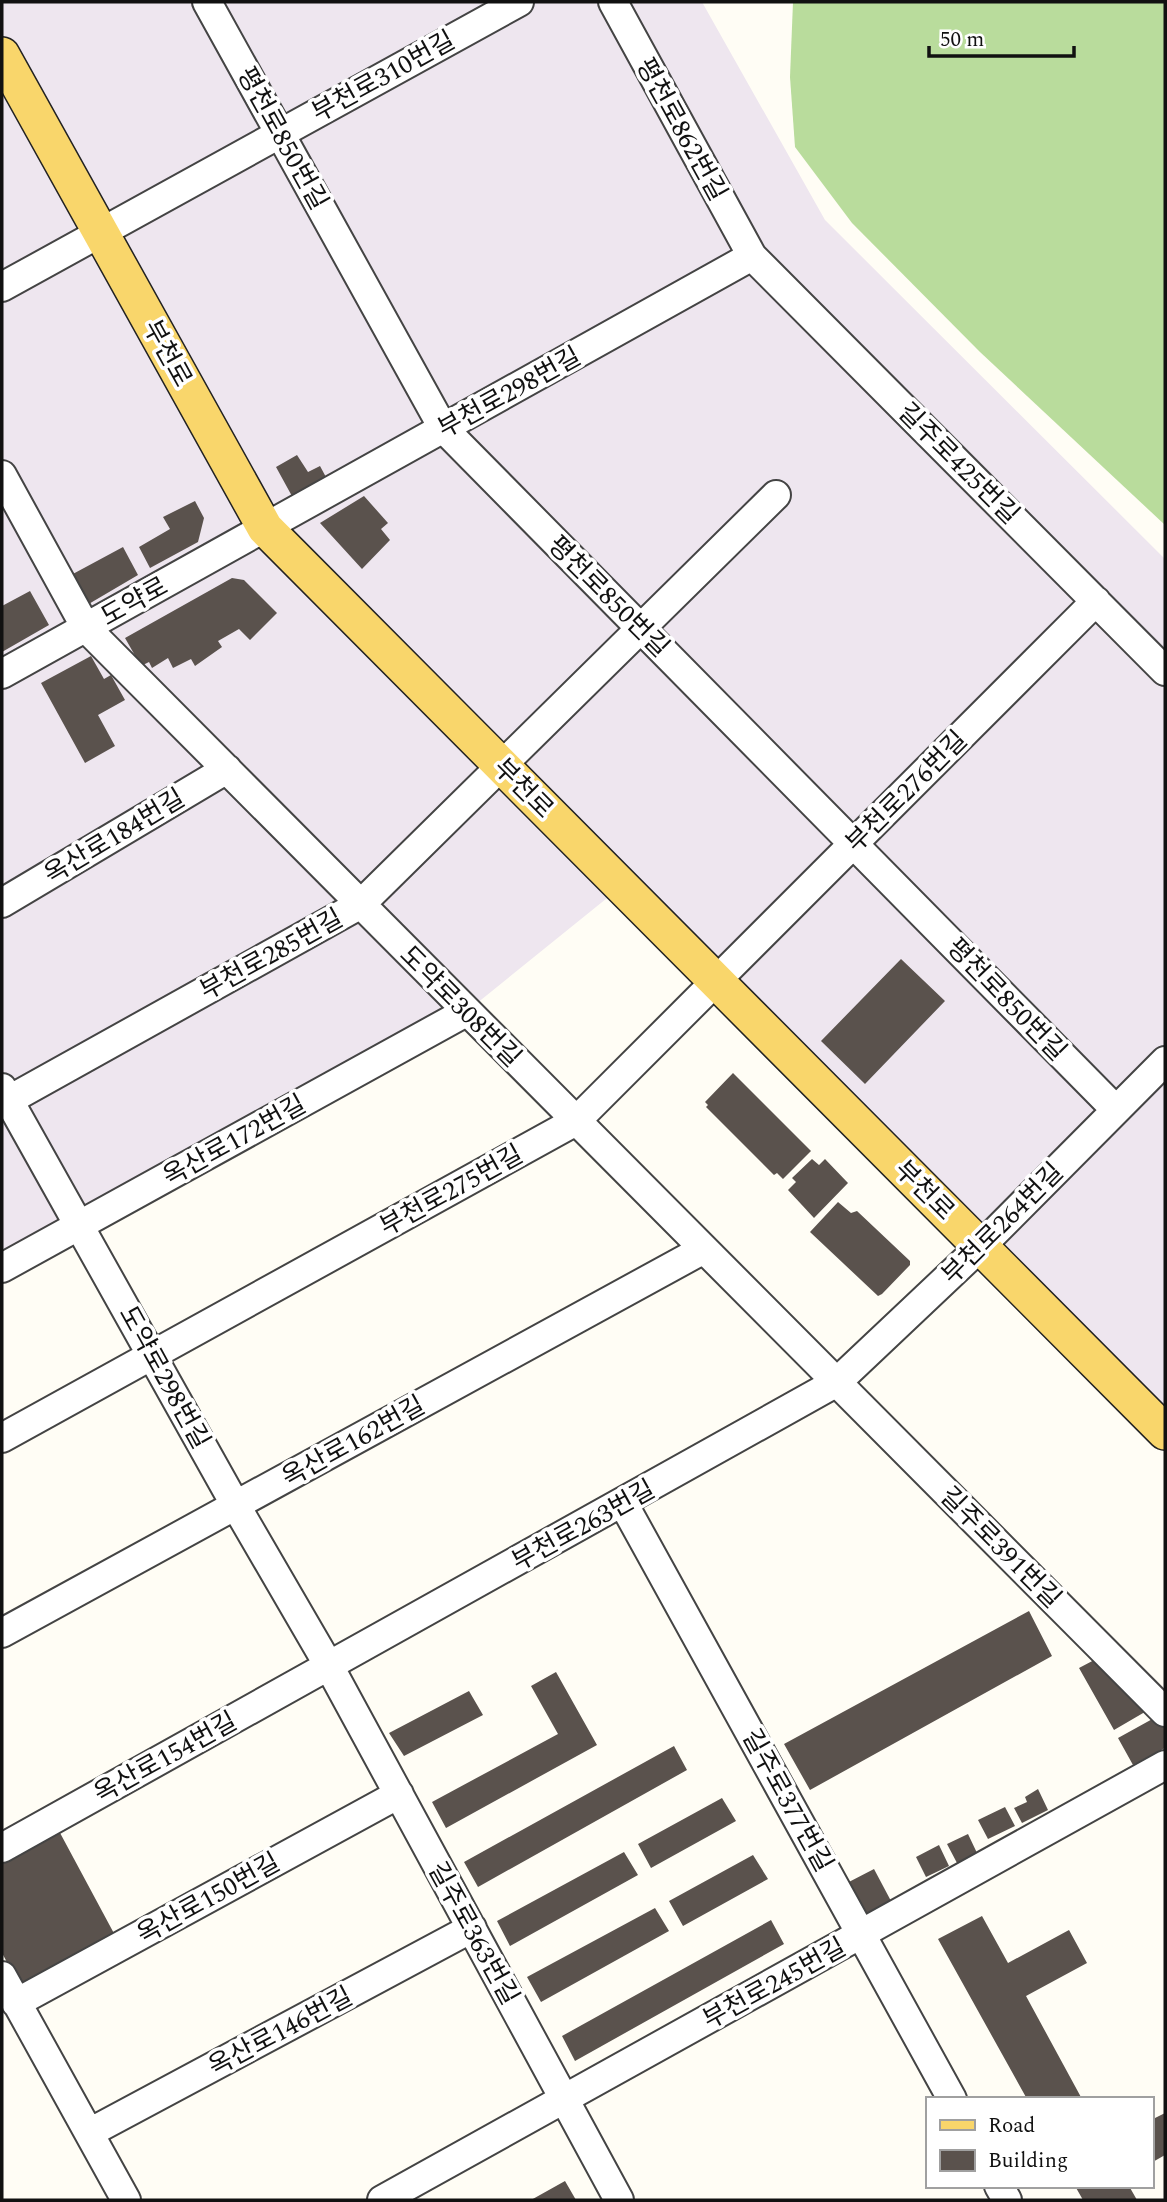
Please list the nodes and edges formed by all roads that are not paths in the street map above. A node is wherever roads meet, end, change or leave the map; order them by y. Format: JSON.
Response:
{"nodes":[{"id":1,"x":207,"y":2,"type":"edge"},
{"id":2,"x":519,"y":2,"type":"edge"},
{"id":3,"x":612,"y":2,"type":"edge"},
{"id":4,"x":2,"y":55,"type":"edge"},
{"id":5,"x":280,"y":133,"type":"junction"},
{"id":6,"x":101,"y":232,"type":"junction"},
{"id":7,"x":752,"y":256,"type":"junction"},
{"id":8,"x":2,"y":286,"type":"edge"},
{"id":9,"x":443,"y":428,"type":"junction"},
{"id":10,"x":2,"y":475,"type":"edge"},
{"id":11,"x":776,"y":495,"type":"dead end"},
{"id":12,"x":265,"y":528,"type":"junction"},
{"id":13,"x":1096,"y":601,"type":"junction"},
{"id":14,"x":86,"y":628,"type":"junction"},
{"id":15,"x":642,"y":629,"type":"junction"},
{"id":16,"x":1165,"y":671,"type":"edge"},
{"id":17,"x":2,"y":674,"type":"edge"},
{"id":18,"x":502,"y":766,"type":"junction"},
{"id":19,"x":227,"y":769,"type":"junction"},
{"id":20,"x":854,"y":842,"type":"junction"},
{"id":21,"x":2,"y":903,"type":"edge"},
{"id":22,"x":360,"y":904,"type":"junction"},
{"id":23,"x":716,"y":981,"type":"junction"},
{"id":24,"x":466,"y":1012,"type":"junction"},
{"id":25,"x":1165,"y":1061,"type":"edge"},
{"id":26,"x":4,"y":1097,"type":"edge"},
{"id":27,"x":1116,"y":1110,"type":"junction"},
{"id":28,"x":576,"y":1121,"type":"junction"},
{"id":29,"x":80,"y":1225,"type":"junction"},
{"id":30,"x":981,"y":1246,"type":"junction"},
{"id":31,"x":704,"y":1249,"type":"junction"},
{"id":32,"x":2,"y":1268,"type":"edge"},
{"id":33,"x":153,"y":1354,"type":"junction"},
{"id":34,"x":837,"y":1382,"type":"junction"},
{"id":35,"x":1165,"y":1432,"type":"edge"},
{"id":36,"x":2,"y":1438,"type":"edge"},
{"id":37,"x":623,"y":1503,"type":"junction"},
{"id":38,"x":236,"y":1506,"type":"junction"},
{"id":39,"x":2,"y":1633,"type":"edge"},
{"id":40,"x":329,"y":1666,"type":"junction"},
{"id":41,"x":1165,"y":1712,"type":"edge"},
{"id":42,"x":1165,"y":1765,"type":"edge"},
{"id":43,"x":399,"y":1794,"type":"junction"},
{"id":44,"x":2,"y":1848,"type":"edge"},
{"id":45,"x":472,"y":1928,"type":"junction"},
{"id":46,"x":862,"y":1934,"type":"junction"},
{"id":47,"x":2,"y":1976,"type":"edge"},
{"id":48,"x":16,"y":2003,"type":"junction"},
{"id":49,"x":951,"y":2097,"type":"edge"},
{"id":50,"x":565,"y":2099,"type":"junction"},
{"id":51,"x":89,"y":2133,"type":"junction"},
{"id":52,"x":126,"y":2200,"type":"edge"},
{"id":53,"x":382,"y":2200,"type":"edge"},
{"id":54,"x":619,"y":2200,"type":"edge"}],
"edges":[{"from":1,"to":5,"type":"street","name":"평천로850번길"},
{"from":2,"to":5,"type":"street","name":"부천로310번길"},
{"from":3,"to":7,"type":"street","name":"평천로862번길"},
{"from":4,"to":6,"type":"main road","name":"부천로"},
{"from":5,"to":6,"type":"street","name":"부천로310번길"},
{"from":5,"to":9,"type":"street","name":"평천로850번길"},
{"from":6,"to":8,"type":"street","name":"부천로310번길"},
{"from":6,"to":12,"type":"main road","name":"부천로"},
{"from":7,"to":9,"type":"street","name":"부천로298번길"},
{"from":7,"to":13,"type":"street","name":"길주로425번길"},
{"from":9,"to":12,"type":"street","name":"부천로298번길"},
{"from":9,"to":15,"type":"street","name":"평천로850번길"},
{"from":10,"to":14,"type":"street","name":"도약로308번길"},
{"from":11,"to":15,"type":"street","name":"부천로285번길"},
{"from":12,"to":14,"type":"street","name":"도약로"},
{"from":12,"to":18,"type":"main road","name":"부천로"},
{"from":13,"to":16,"type":"street","name":"길주로425번길"},
{"from":13,"to":20,"type":"street","name":"부천로276번길"},
{"from":14,"to":17,"type":"street","name":"도약로"},
{"from":14,"to":19,"type":"street","name":"도약로308번길"},
{"from":15,"to":18,"type":"street","name":"부천로285번길"},
{"from":15,"to":20,"type":"street","name":"평천로850번길"},
{"from":18,"to":22,"type":"street","name":"부천로285번길"},
{"from":18,"to":23,"type":"main road","name":"부천로"},
{"from":19,"to":21,"type":"street","name":"옥산로184번길"},
{"from":19,"to":22,"type":"street","name":"도약로308번길"},
{"from":20,"to":23,"type":"street","name":"부천로276번길"},
{"from":20,"to":27,"type":"street","name":"평천로850번길"},
{"from":22,"to":24,"type":"street","name":"도약로308번길"},
{"from":22,"to":26,"type":"street","name":"부천로285번길"},
{"from":23,"to":28,"type":"street","name":"부천로275번길"},
{"from":23,"to":30,"type":"main road","name":"부천로"},
{"from":24,"to":28,"type":"street","name":"도약로308번길"},
{"from":24,"to":29,"type":"street","name":"옥산로172번길"},
{"from":25,"to":27,"type":"street","name":"부천로264번길"},
{"from":26,"to":29,"type":"street","name":"도약로298번길"},
{"from":27,"to":30,"type":"street","name":"부천로264번길"},
{"from":28,"to":31,"type":"street","name":"도약로308번길"},
{"from":28,"to":33,"type":"street","name":"부천로275번길"},
{"from":29,"to":32,"type":"street","name":"옥산로172번길"},
{"from":29,"to":33,"type":"street","name":"도약로298번길"},
{"from":30,"to":34,"type":"street","name":"부천로264번길"},
{"from":30,"to":35,"type":"main road","name":"부천로"},
{"from":31,"to":34,"type":"street","name":"도약로308번길"},
{"from":31,"to":38,"type":"street","name":"옥산로162번길"},
{"from":33,"to":36,"type":"street","name":"부천로275번길"},
{"from":33,"to":38,"type":"street","name":"도약로298번길"},
{"from":34,"to":37,"type":"street","name":"부천로263번길"},
{"from":34,"to":41,"type":"street","name":"길주로391번길"},
{"from":37,"to":40,"type":"street","name":"부천로263번길"},
{"from":37,"to":46,"type":"street","name":"길주로377번길"},
{"from":38,"to":39,"type":"street","name":"옥산로162번길"},
{"from":38,"to":40,"type":"street","name":"도약로298번길"},
{"from":40,"to":43,"type":"street","name":"길주로363번길"},
{"from":40,"to":44,"type":"street","name":"옥산로154번길"},
{"from":42,"to":46,"type":"street","name":"부천로245번길"},
{"from":43,"to":45,"type":"street","name":"길주로363번길"},
{"from":43,"to":48,"type":"street","name":"옥산로150번길"},
{"from":45,"to":50,"type":"street","name":"길주로363번길"},
{"from":45,"to":51,"type":"street","name":"옥산로146번길"},
{"from":46,"to":49,"type":"street","name":"길주로377번길"},
{"from":46,"to":50,"type":"street","name":"부천로245번길"},
{"from":47,"to":48,"type":"street"},
{"from":48,"to":51,"type":"street"},
{"from":50,"to":53,"type":"street","name":"부천로245번길"},
{"from":50,"to":54,"type":"street","name":"길주로363번길"},
{"from":51,"to":52,"type":"street"}]}
